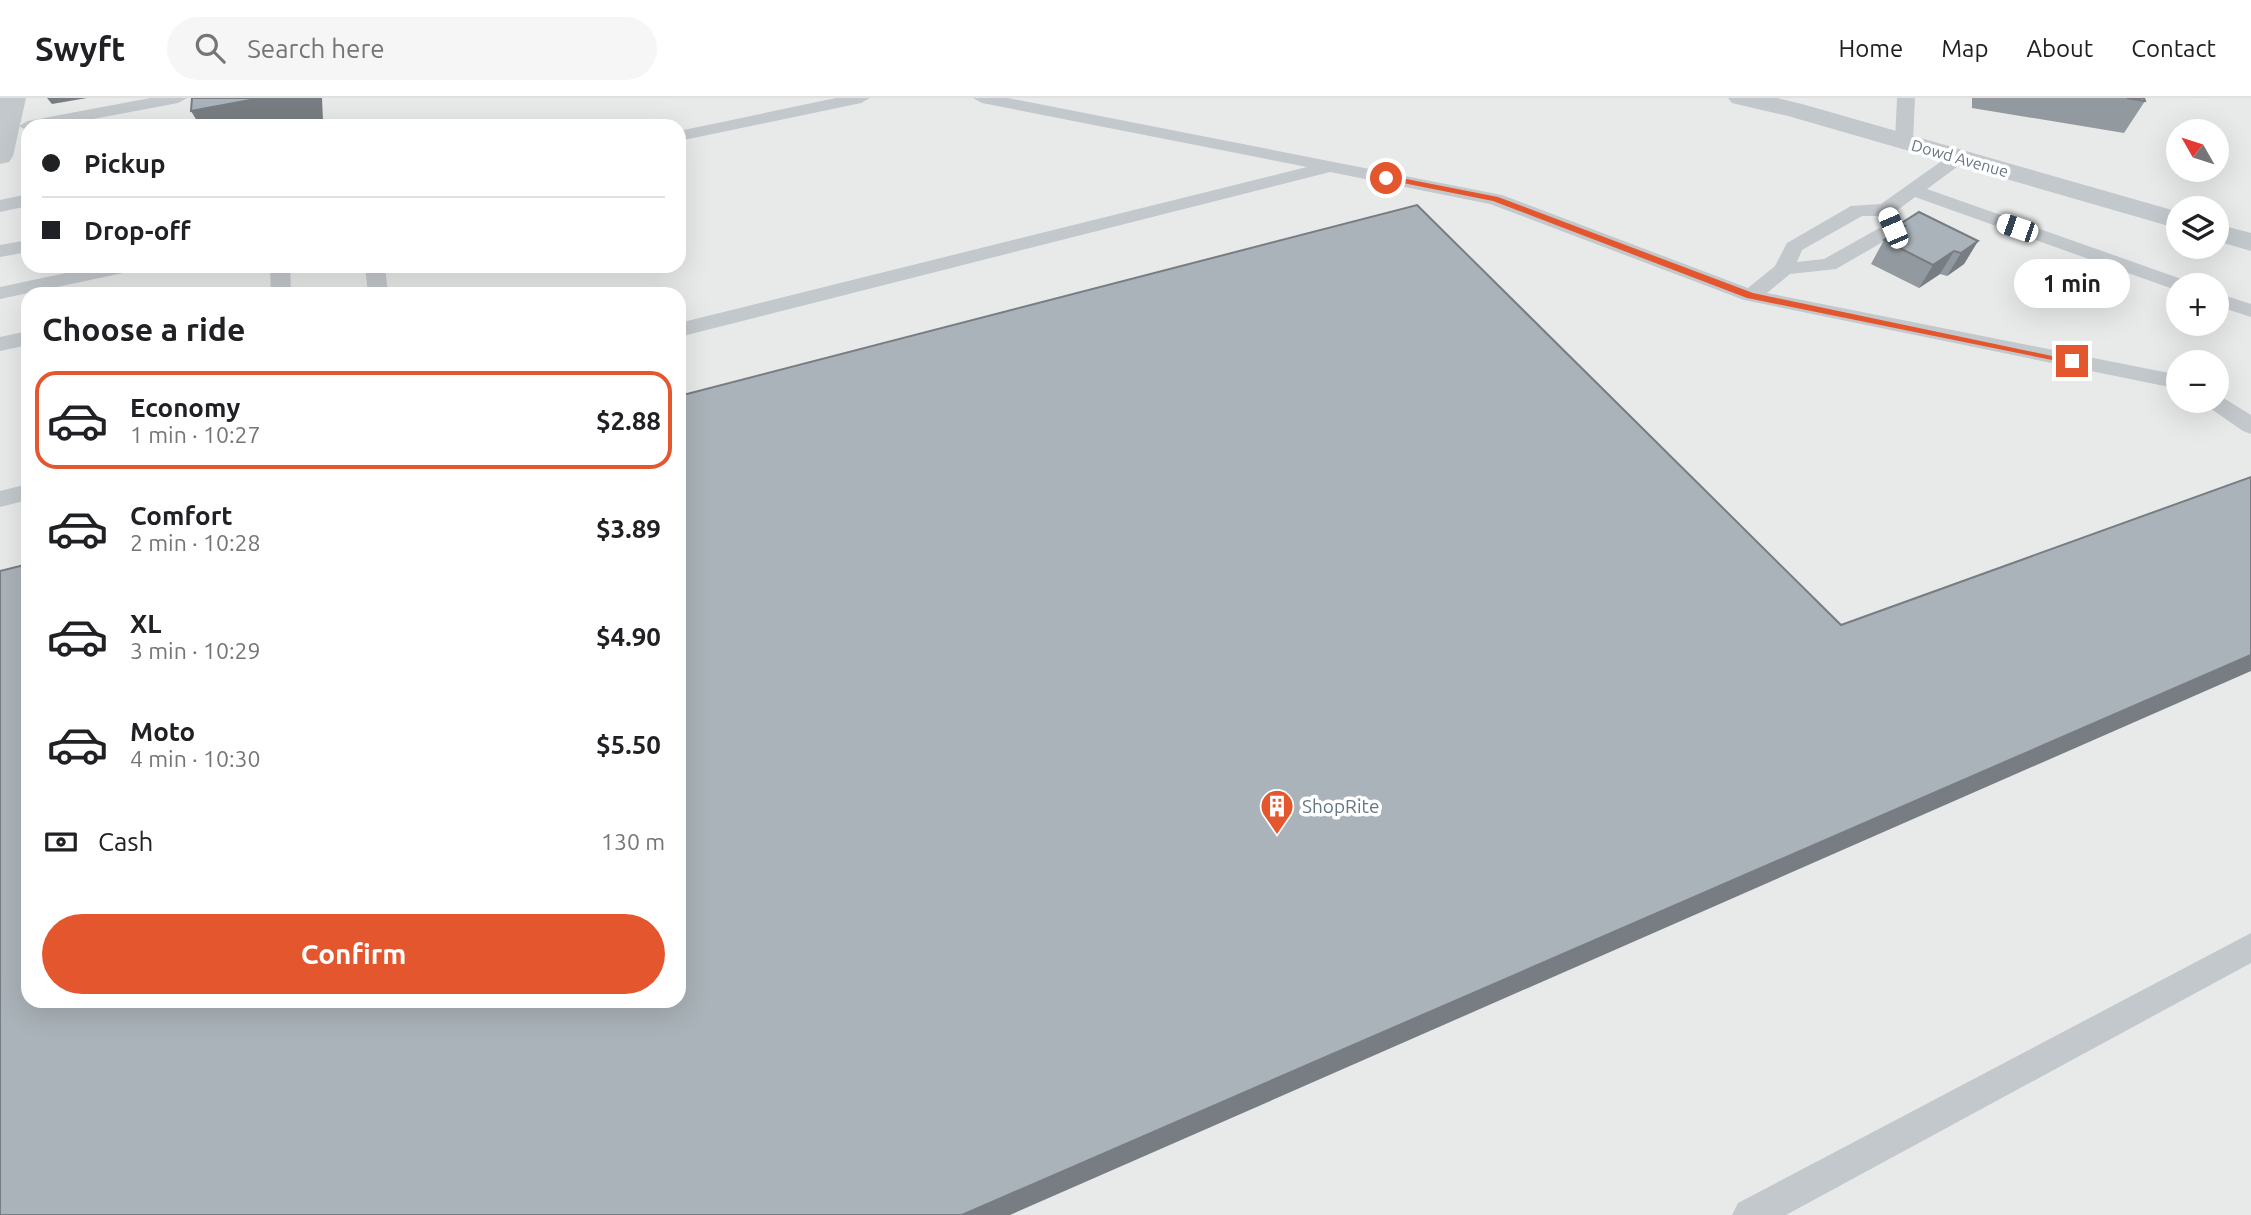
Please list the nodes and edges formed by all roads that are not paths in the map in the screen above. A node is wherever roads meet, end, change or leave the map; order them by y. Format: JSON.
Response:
{"nodes":[{"id":1,"x":13,"y":98,"type":"edge"},
{"id":2,"x":178,"y":98,"type":"edge"},
{"id":3,"x":861,"y":98,"type":"edge"},
{"id":4,"x":982,"y":98,"type":"edge"},
{"id":5,"x":1741,"y":98,"type":"edge"},
{"id":6,"x":1906,"y":98,"type":"edge"},
{"id":7,"x":64,"y":119,"type":"edge"},
{"id":8,"x":21,"y":127,"type":"edge"},
{"id":9,"x":686,"y":135,"type":"edge"},
{"id":10,"x":1904,"y":141,"type":"junction"},
{"id":11,"x":0,"y":156,"type":"edge"},
{"id":12,"x":1959,"y":157,"type":"junction"},
{"id":13,"x":1331,"y":167,"type":"junction"},
{"id":14,"x":1912,"y":191,"type":"junction"},
{"id":15,"x":21,"y":202,"type":"edge"},
{"id":16,"x":0,"y":206,"type":"edge"},
{"id":17,"x":1885,"y":210,"type":"junction"},
{"id":18,"x":2166,"y":217,"type":"edge"},
{"id":19,"x":2229,"y":236,"type":"edge"},
{"id":20,"x":2251,"y":242,"type":"edge"},
{"id":21,"x":21,"y":247,"type":"edge"},
{"id":22,"x":0,"y":251,"type":"edge"},
{"id":23,"x":1784,"y":269,"type":"junction"},
{"id":24,"x":95,"y":273,"type":"edge"},
{"id":25,"x":2166,"y":280,"type":"edge"},
{"id":26,"x":28,"y":287,"type":"edge"},
{"id":27,"x":21,"y":289,"type":"edge"},
{"id":28,"x":0,"y":293,"type":"edge"},
{"id":29,"x":1751,"y":296,"type":"junction"},
{"id":30,"x":2229,"y":303,"type":"edge"},
{"id":31,"x":2251,"y":311,"type":"edge"},
{"id":32,"x":686,"y":328,"type":"edge"},
{"id":33,"x":21,"y":340,"type":"edge"},
{"id":34,"x":0,"y":344,"type":"edge"},
{"id":35,"x":2166,"y":380,"type":"edge"},
{"id":36,"x":2229,"y":411,"type":"edge"},
{"id":37,"x":2251,"y":426,"type":"edge"},
{"id":38,"x":21,"y":494,"type":"edge"},
{"id":39,"x":0,"y":499,"type":"edge"},
{"id":40,"x":2251,"y":947,"type":"edge"},
{"id":41,"x":1750,"y":1215,"type":"edge"}],
"edges":[{"from":1,"to":8,"type":"street"},
{"from":2,"to":7,"type":"lane"},
{"from":3,"to":9,"type":"lane"},
{"from":4,"to":13,"type":"lane"},
{"from":5,"to":10,"type":"street","name":"Dowd Avenue"},
{"from":6,"to":10,"type":"lane"},
{"from":8,"to":11,"type":"street"},
{"from":10,"to":12,"type":"street","name":"Dowd Avenue"},
{"from":12,"to":14,"type":"lane"},
{"from":12,"to":18,"type":"street","name":"Dowd Avenue"},
{"from":13,"to":29,"type":"lane"},
{"from":13,"to":32,"type":"lane"},
{"from":14,"to":17,"type":"lane"},
{"from":14,"to":25,"type":"lane"},
{"from":15,"to":16,"type":"lane"},
{"from":17,"to":23,"type":"lane"},
{"from":17,"to":23,"type":"lane"},
{"from":19,"to":20,"type":"street"},
{"from":21,"to":22,"type":"lane"},
{"from":23,"to":29,"type":"lane"},
{"from":24,"to":26,"type":"lane"},
{"from":27,"to":28,"type":"lane"},
{"from":29,"to":35,"type":"lane"},
{"from":30,"to":31,"type":"lane"},
{"from":33,"to":34,"type":"lane"},
{"from":36,"to":37,"type":"lane"},
{"from":38,"to":39,"type":"lane"},
{"from":40,"to":41,"type":"lane"}]}
